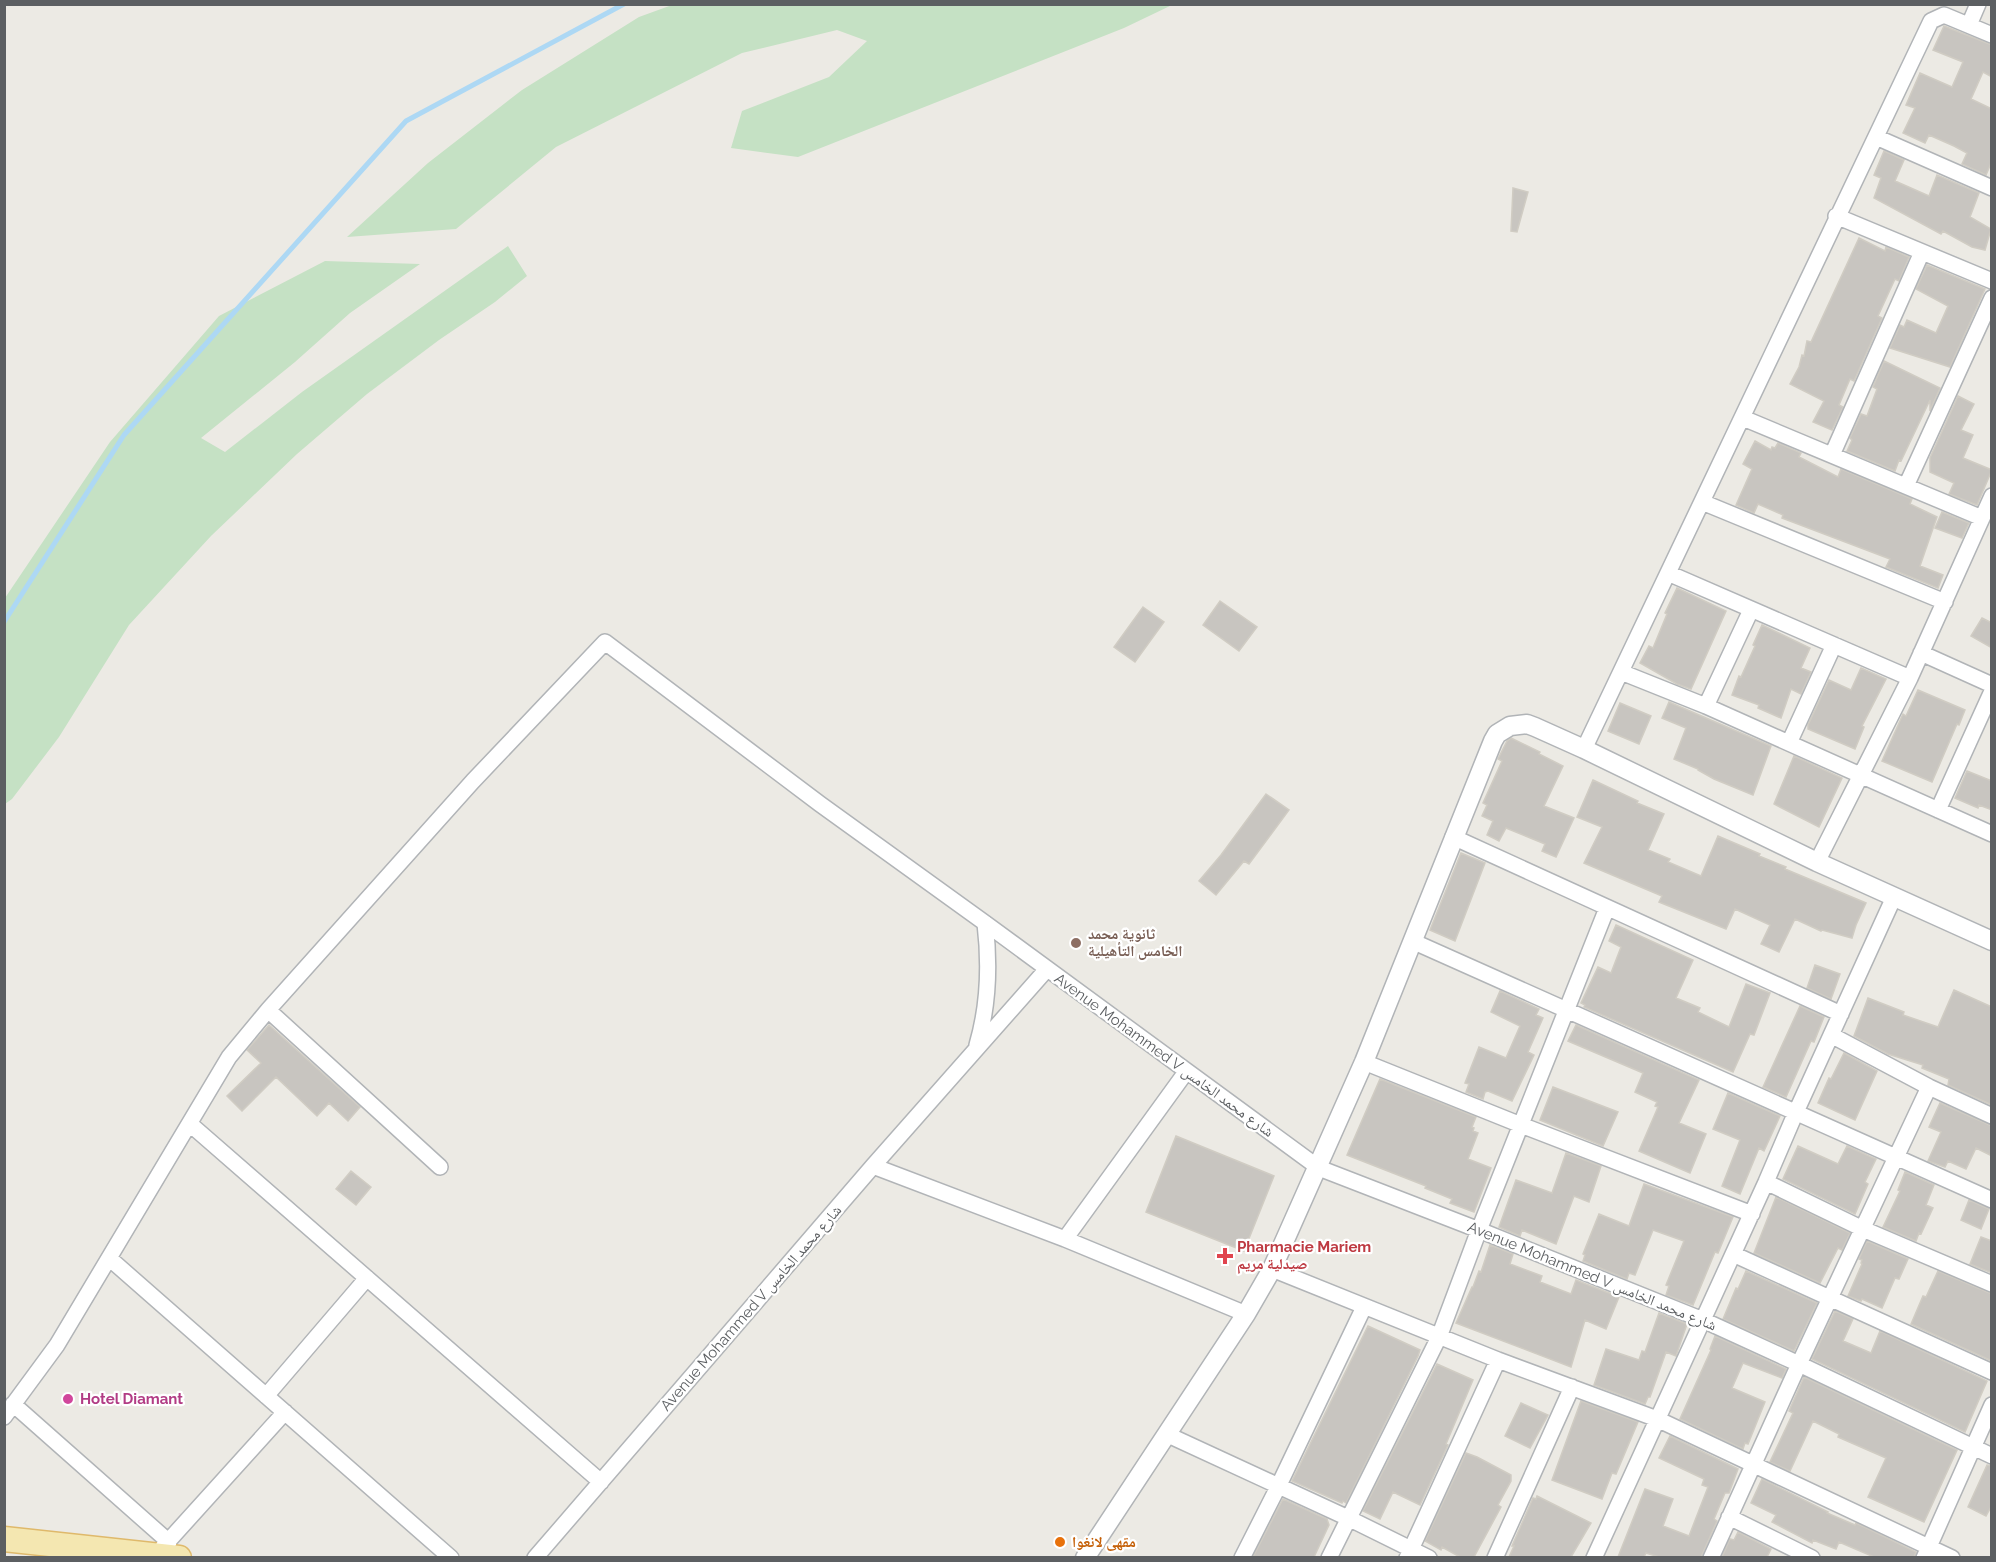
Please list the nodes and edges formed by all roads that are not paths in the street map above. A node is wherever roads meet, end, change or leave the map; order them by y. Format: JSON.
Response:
{"nodes":[{"id":1,"x":1978,"y":4,"type":"edge"},
{"id":2,"x":1969,"y":25,"type":"junction"},
{"id":3,"x":1992,"y":35,"type":"edge"},
{"id":4,"x":1876,"y":137,"type":"junction"},
{"id":5,"x":1992,"y":188,"type":"edge"},
{"id":6,"x":1836,"y":216,"type":"junction"},
{"id":7,"x":1922,"y":252,"type":"junction"},
{"id":8,"x":1992,"y":281,"type":"edge"},
{"id":9,"x":1992,"y":298,"type":"edge"},
{"id":10,"x":1743,"y":418,"type":"junction"},
{"id":11,"x":1832,"y":455,"type":"junction"},
{"id":12,"x":1906,"y":486,"type":"junction"},
{"id":13,"x":1992,"y":496,"type":"edge"},
{"id":14,"x":1702,"y":502,"type":"junction"},
{"id":15,"x":1982,"y":518,"type":"junction"},
{"id":16,"x":1668,"y":573,"type":"junction"},
{"id":17,"x":1945,"y":602,"type":"junction"},
{"id":18,"x":1751,"y":610,"type":"junction"},
{"id":19,"x":1834,"y":645,"type":"junction"},
{"id":20,"x":1921,"y":653,"type":"junction"},
{"id":21,"x":1621,"y":672,"type":"junction"},
{"id":22,"x":1910,"y":678,"type":"junction"},
{"id":23,"x":1992,"y":685,"type":"edge"},
{"id":24,"x":1992,"y":691,"type":"edge"},
{"id":25,"x":1706,"y":706,"type":"junction"},
{"id":26,"x":1789,"y":743,"type":"junction"},
{"id":27,"x":1584,"y":749,"type":"junction"},
{"id":28,"x":1862,"y":776,"type":"junction"},
{"id":29,"x":1938,"y":810,"type":"junction"},
{"id":30,"x":1992,"y":834,"type":"edge"},
{"id":31,"x":1453,"y":837,"type":"junction"},
{"id":32,"x":1817,"y":862,"type":"junction"},
{"id":33,"x":1894,"y":897,"type":"junction"},
{"id":34,"x":1608,"y":908,"type":"junction"},
{"id":35,"x":985,"y":923,"type":"junction"},
{"id":36,"x":1990,"y":935,"type":"edge"},
{"id":37,"x":1412,"y":941,"type":"junction"},
{"id":38,"x":1047,"y":969,"type":"junction"},
{"id":39,"x":1567,"y":1009,"type":"junction"},
{"id":40,"x":268,"y":1010,"type":"junction"},
{"id":41,"x":1841,"y":1014,"type":"junction"},
{"id":42,"x":1831,"y":1035,"type":"junction"},
{"id":43,"x":976,"y":1048,"type":"junction"},
{"id":44,"x":1364,"y":1062,"type":"junction"},
{"id":45,"x":1186,"y":1072,"type":"junction"},
{"id":46,"x":1929,"y":1087,"type":"junction"},
{"id":47,"x":1796,"y":1112,"type":"junction"},
{"id":48,"x":1992,"y":1116,"type":"edge"},
{"id":49,"x":190,"y":1124,"type":"junction"},
{"id":50,"x":1521,"y":1125,"type":"junction"},
{"id":51,"x":1895,"y":1158,"type":"junction"},
{"id":52,"x":873,"y":1166,"type":"junction"},
{"id":53,"x":440,"y":1167,"type":"dead end"},
{"id":54,"x":1318,"y":1168,"type":"junction"},
{"id":55,"x":1766,"y":1182,"type":"junction"},
{"id":56,"x":1992,"y":1200,"type":"edge"},
{"id":57,"x":1752,"y":1214,"type":"junction"},
{"id":58,"x":1863,"y":1229,"type":"junction"},
{"id":59,"x":1479,"y":1230,"type":"junction"},
{"id":60,"x":1065,"y":1239,"type":"junction"},
{"id":61,"x":1733,"y":1254,"type":"junction"},
{"id":62,"x":109,"y":1258,"type":"junction"},
{"id":63,"x":1272,"y":1269,"type":"junction"},
{"id":64,"x":367,"y":1278,"type":"junction"},
{"id":65,"x":1992,"y":1284,"type":"edge"},
{"id":66,"x":1831,"y":1298,"type":"junction"},
{"id":67,"x":1364,"y":1307,"type":"junction"},
{"id":68,"x":1246,"y":1314,"type":"junction"},
{"id":69,"x":1703,"y":1320,"type":"junction"},
{"id":70,"x":1439,"y":1337,"type":"junction"},
{"id":71,"x":1498,"y":1360,"type":"junction"},
{"id":72,"x":1799,"y":1364,"type":"junction"},
{"id":73,"x":1992,"y":1372,"type":"edge"},
{"id":74,"x":1572,"y":1387,"type":"junction"},
{"id":75,"x":266,"y":1396,"type":"junction"},
{"id":76,"x":1992,"y":1405,"type":"edge"},
{"id":77,"x":9,"y":1410,"type":"edge"},
{"id":78,"x":285,"y":1412,"type":"junction"},
{"id":79,"x":1657,"y":1419,"type":"junction"},
{"id":80,"x":1166,"y":1434,"type":"junction"},
{"id":81,"x":1972,"y":1448,"type":"junction"},
{"id":82,"x":1992,"y":1456,"type":"edge"},
{"id":83,"x":1753,"y":1465,"type":"junction"},
{"id":84,"x":601,"y":1482,"type":"junction"},
{"id":85,"x":1278,"y":1487,"type":"junction"},
{"id":86,"x":1730,"y":1517,"type":"junction"},
{"id":87,"x":1348,"y":1518,"type":"junction"},
{"id":88,"x":4,"y":1539,"type":"edge"},
{"id":89,"x":167,"y":1551,"type":"edge"},
{"id":90,"x":1926,"y":1552,"type":"edge"},
{"id":91,"x":1408,"y":1553,"type":"edge"},
{"id":92,"x":451,"y":1557,"type":"edge"},
{"id":93,"x":535,"y":1557,"type":"edge"},
{"id":94,"x":1085,"y":1557,"type":"edge"},
{"id":95,"x":1242,"y":1557,"type":"edge"},
{"id":96,"x":1329,"y":1557,"type":"edge"},
{"id":97,"x":1428,"y":1557,"type":"edge"},
{"id":98,"x":1495,"y":1557,"type":"edge"},
{"id":99,"x":1594,"y":1557,"type":"edge"},
{"id":100,"x":1710,"y":1557,"type":"edge"},
{"id":101,"x":1812,"y":1557,"type":"edge"},
{"id":102,"x":1952,"y":1557,"type":"edge"}],
"edges":[{"from":1,"to":2,"type":"street"},
{"from":2,"to":3,"type":"street"},
{"from":2,"to":4,"type":"street"},
{"from":4,"to":5,"type":"street"},
{"from":4,"to":6,"type":"street"},
{"from":6,"to":7,"type":"street"},
{"from":6,"to":10,"type":"street"},
{"from":7,"to":8,"type":"street"},
{"from":7,"to":11,"type":"street"},
{"from":9,"to":12,"type":"street"},
{"from":10,"to":11,"type":"street"},
{"from":10,"to":14,"type":"street"},
{"from":11,"to":12,"type":"street"},
{"from":12,"to":15,"type":"street"},
{"from":13,"to":15,"type":"street"},
{"from":14,"to":16,"type":"street"},
{"from":14,"to":17,"type":"street"},
{"from":15,"to":17,"type":"street"},
{"from":16,"to":18,"type":"street"},
{"from":16,"to":21,"type":"street"},
{"from":17,"to":20,"type":"street"},
{"from":18,"to":19,"type":"street"},
{"from":18,"to":25,"type":"street"},
{"from":19,"to":22,"type":"street"},
{"from":19,"to":26,"type":"street"},
{"from":20,"to":22,"type":"street"},
{"from":20,"to":23,"type":"street"},
{"from":21,"to":25,"type":"street"},
{"from":21,"to":27,"type":"street"},
{"from":22,"to":28,"type":"street"},
{"from":24,"to":29,"type":"street"},
{"from":25,"to":26,"type":"street"},
{"from":26,"to":28,"type":"street"},
{"from":27,"to":31,"type":"street"},
{"from":27,"to":32,"type":"street"},
{"from":28,"to":29,"type":"street"},
{"from":28,"to":32,"type":"street"},
{"from":29,"to":30,"type":"street"},
{"from":31,"to":34,"type":"street"},
{"from":31,"to":37,"type":"street"},
{"from":32,"to":33,"type":"street"},
{"from":33,"to":36,"type":"street"},
{"from":33,"to":41,"type":"street"},
{"from":34,"to":39,"type":"street"},
{"from":34,"to":41,"type":"street"},
{"from":35,"to":38,"type":"street"},
{"from":35,"to":40,"type":"street"},
{"from":35,"to":43,"type":"street"},
{"from":37,"to":39,"type":"street"},
{"from":37,"to":44,"type":"street"},
{"from":38,"to":43,"type":"street","name":"Avenue Mohammed V شارع محمد الخامس"},
{"from":38,"to":45,"type":"street","name":"Avenue Mohammed V شارع محمد الخامس"},
{"from":39,"to":47,"type":"street"},
{"from":39,"to":50,"type":"street"},
{"from":40,"to":49,"type":"street"},
{"from":40,"to":53,"type":"street"},
{"from":41,"to":42,"type":"street"},
{"from":42,"to":46,"type":"street"},
{"from":42,"to":47,"type":"street"},
{"from":43,"to":52,"type":"street","name":"Avenue Mohammed V شارع محمد الخامس"},
{"from":44,"to":50,"type":"street"},
{"from":44,"to":54,"type":"street"},
{"from":45,"to":54,"type":"street","name":"Avenue Mohammed V شارع محمد الخامس"},
{"from":45,"to":60,"type":"street"},
{"from":46,"to":48,"type":"street"},
{"from":46,"to":51,"type":"street"},
{"from":47,"to":51,"type":"street"},
{"from":47,"to":55,"type":"street"},
{"from":49,"to":62,"type":"street"},
{"from":49,"to":64,"type":"street"},
{"from":50,"to":57,"type":"street"},
{"from":50,"to":59,"type":"street"},
{"from":51,"to":56,"type":"street"},
{"from":51,"to":58,"type":"street"},
{"from":52,"to":60,"type":"street"},
{"from":52,"to":84,"type":"street","name":"Avenue Mohammed V شارع محمد الخامس"},
{"from":54,"to":59,"type":"street","name":"Avenue Mohammed V شارع محمد الخامس"},
{"from":54,"to":63,"type":"street"},
{"from":55,"to":57,"type":"street"},
{"from":55,"to":58,"type":"street"},
{"from":57,"to":61,"type":"street"},
{"from":58,"to":65,"type":"street"},
{"from":58,"to":66,"type":"street"},
{"from":59,"to":69,"type":"street","name":"Avenue Mohammed V شارع محمد الخامس"},
{"from":59,"to":70,"type":"street"},
{"from":60,"to":68,"type":"street"},
{"from":61,"to":66,"type":"street"},
{"from":61,"to":69,"type":"street"},
{"from":62,"to":75,"type":"street"},
{"from":62,"to":77,"type":"street"},
{"from":63,"to":67,"type":"street"},
{"from":63,"to":68,"type":"street"},
{"from":64,"to":75,"type":"street"},
{"from":64,"to":84,"type":"street"},
{"from":66,"to":72,"type":"street"},
{"from":66,"to":73,"type":"street"},
{"from":67,"to":70,"type":"street"},
{"from":67,"to":85,"type":"street"},
{"from":68,"to":80,"type":"street"},
{"from":69,"to":72,"type":"street","name":"Avenue Mohammed V شارع محمد الخامس"},
{"from":69,"to":79,"type":"street"},
{"from":70,"to":71,"type":"street"},
{"from":70,"to":87,"type":"street"},
{"from":71,"to":74,"type":"street"},
{"from":71,"to":91,"type":"street"},
{"from":72,"to":81,"type":"street","name":"Avenue Mohammed V شارع محمد الخامس"},
{"from":72,"to":83,"type":"street"},
{"from":74,"to":79,"type":"street"},
{"from":74,"to":98,"type":"street"},
{"from":75,"to":78,"type":"street"},
{"from":76,"to":81,"type":"street"},
{"from":77,"to":89,"type":"street"},
{"from":78,"to":89,"type":"street"},
{"from":78,"to":92,"type":"street"},
{"from":79,"to":83,"type":"street"},
{"from":79,"to":99,"type":"street"},
{"from":80,"to":85,"type":"street"},
{"from":80,"to":94,"type":"street"},
{"from":81,"to":82,"type":"street","name":"Avenue Mohammed V شارع محمد الخامس"},
{"from":81,"to":90,"type":"street"},
{"from":83,"to":86,"type":"street"},
{"from":83,"to":90,"type":"street"},
{"from":84,"to":93,"type":"street","name":"Avenue Mohammed V شارع محمد الخامس"},
{"from":85,"to":87,"type":"street"},
{"from":85,"to":95,"type":"street"},
{"from":86,"to":100,"type":"street"},
{"from":86,"to":101,"type":"street"},
{"from":87,"to":91,"type":"street"},
{"from":87,"to":96,"type":"street"},
{"from":88,"to":89,"type":"main road"},
{"from":90,"to":102,"type":"street"},
{"from":91,"to":97,"type":"street"}]}
